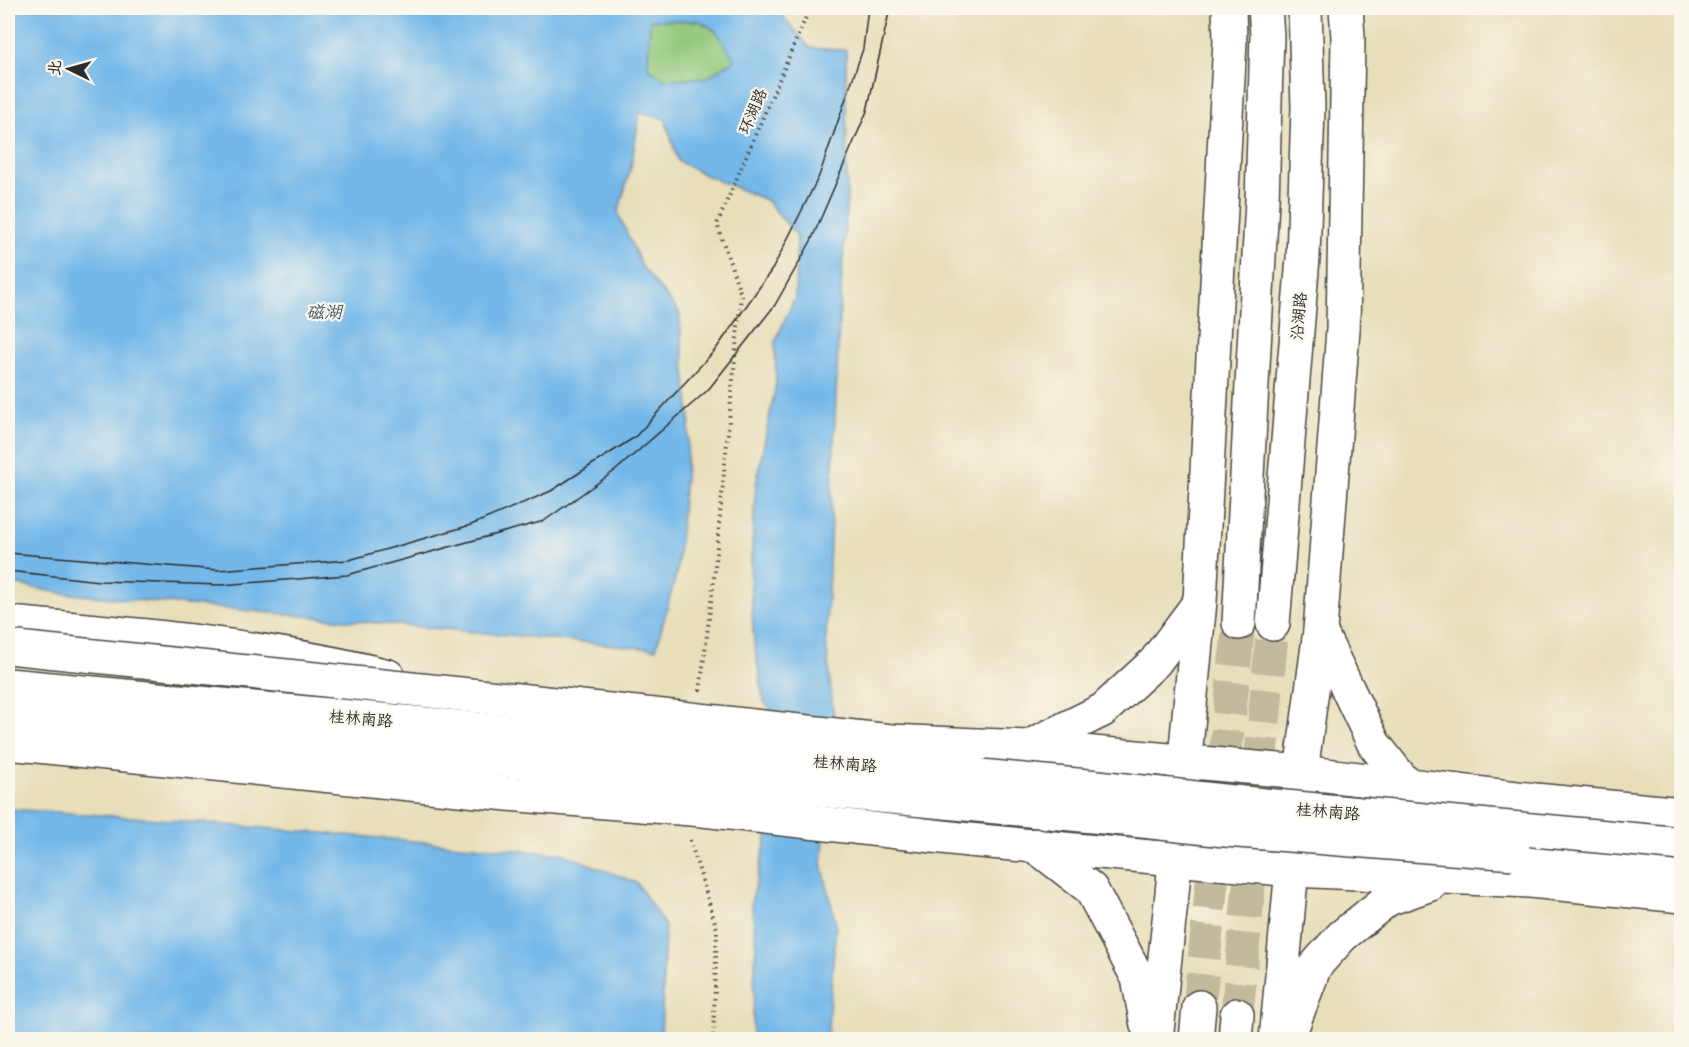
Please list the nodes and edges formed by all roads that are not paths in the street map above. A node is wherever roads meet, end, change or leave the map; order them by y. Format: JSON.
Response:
{"nodes":[{"id":1,"x":1229,"y":8,"type":"edge"},
{"id":2,"x":1265,"y":8,"type":"edge"},
{"id":3,"x":1305,"y":8,"type":"edge"},
{"id":4,"x":1346,"y":8,"type":"edge"},
{"id":5,"x":1200,"y":601,"type":"junction"},
{"id":6,"x":8,"y":623,"type":"edge"},
{"id":7,"x":1239,"y":623,"type":"tunnel mouth"},
{"id":8,"x":1274,"y":624,"type":"tunnel mouth"},
{"id":9,"x":1320,"y":631,"type":"junction"},
{"id":10,"x":8,"y":647,"type":"edge"},
{"id":11,"x":8,"y":685,"type":"edge"},
{"id":12,"x":458,"y":694,"type":"junction"},
{"id":13,"x":8,"y":714,"type":"edge"},
{"id":14,"x":8,"y":743,"type":"edge"},
{"id":15,"x":1028,"y":747,"type":"junction"},
{"id":16,"x":8,"y":752,"type":"edge"},
{"id":17,"x":87,"y":752,"type":"junction"},
{"id":18,"x":1184,"y":762,"type":"junction"},
{"id":19,"x":1301,"y":772,"type":"junction"},
{"id":20,"x":1405,"y":783,"type":"junction"},
{"id":21,"x":1682,"y":814,"type":"edge"},
{"id":22,"x":1682,"y":844,"type":"edge"},
{"id":23,"x":1034,"y":845,"type":"junction"},
{"id":24,"x":1175,"y":859,"type":"junction"},
{"id":25,"x":1682,"y":868,"type":"edge"},
{"id":26,"x":1293,"y":870,"type":"junction"},
{"id":27,"x":1444,"y":879,"type":"junction"},
{"id":28,"x":1682,"y":896,"type":"edge"},
{"id":29,"x":1199,"y":1007,"type":"tunnel mouth"},
{"id":30,"x":1150,"y":1040,"type":"edge"},
{"id":31,"x":1156,"y":1040,"type":"edge"},
{"id":32,"x":1196,"y":1040,"type":"edge"},
{"id":33,"x":1276,"y":1040,"type":"edge"},
{"id":34,"x":1287,"y":1040,"type":"edge"}],
"edges":[{"from":1,"to":5,"type":"main road"},
{"from":2,"to":7,"type":"main road"},
{"from":3,"to":8,"type":"main road","name":"沿湖路"},
{"from":4,"to":9,"type":"main road"},
{"from":5,"to":15,"type":"main road"},
{"from":5,"to":18,"type":"main road"},
{"from":6,"to":12,"type":"main road","bridge":true},
{"from":9,"to":19,"type":"main road"},
{"from":9,"to":20,"type":"main road"},
{"from":10,"to":12,"type":"main road","bridge":true},
{"from":11,"to":22,"type":"main road","name":"桂林南路","bridge":true},
{"from":12,"to":15,"type":"main road","bridge":true},
{"from":13,"to":25,"type":"main road","name":"桂林南路","bridge":true},
{"from":14,"to":17,"type":"main road","bridge":true},
{"from":15,"to":18,"type":"main road"},
{"from":16,"to":17,"type":"main road","bridge":true},
{"from":17,"to":23,"type":"main road","bridge":true},
{"from":18,"to":19,"type":"main road"},
{"from":18,"to":24,"type":"main road"},
{"from":19,"to":20,"type":"main road"},
{"from":19,"to":26,"type":"main road"},
{"from":20,"to":21,"type":"main road"},
{"from":23,"to":24,"type":"main road"},
{"from":23,"to":30,"type":"main road"},
{"from":24,"to":26,"type":"main road"},
{"from":24,"to":31,"type":"main road"},
{"from":26,"to":27,"type":"main road"},
{"from":26,"to":33,"type":"main road"},
{"from":27,"to":28,"type":"main road"},
{"from":27,"to":34,"type":"main road"},
{"from":29,"to":32,"type":"main road"}]}
